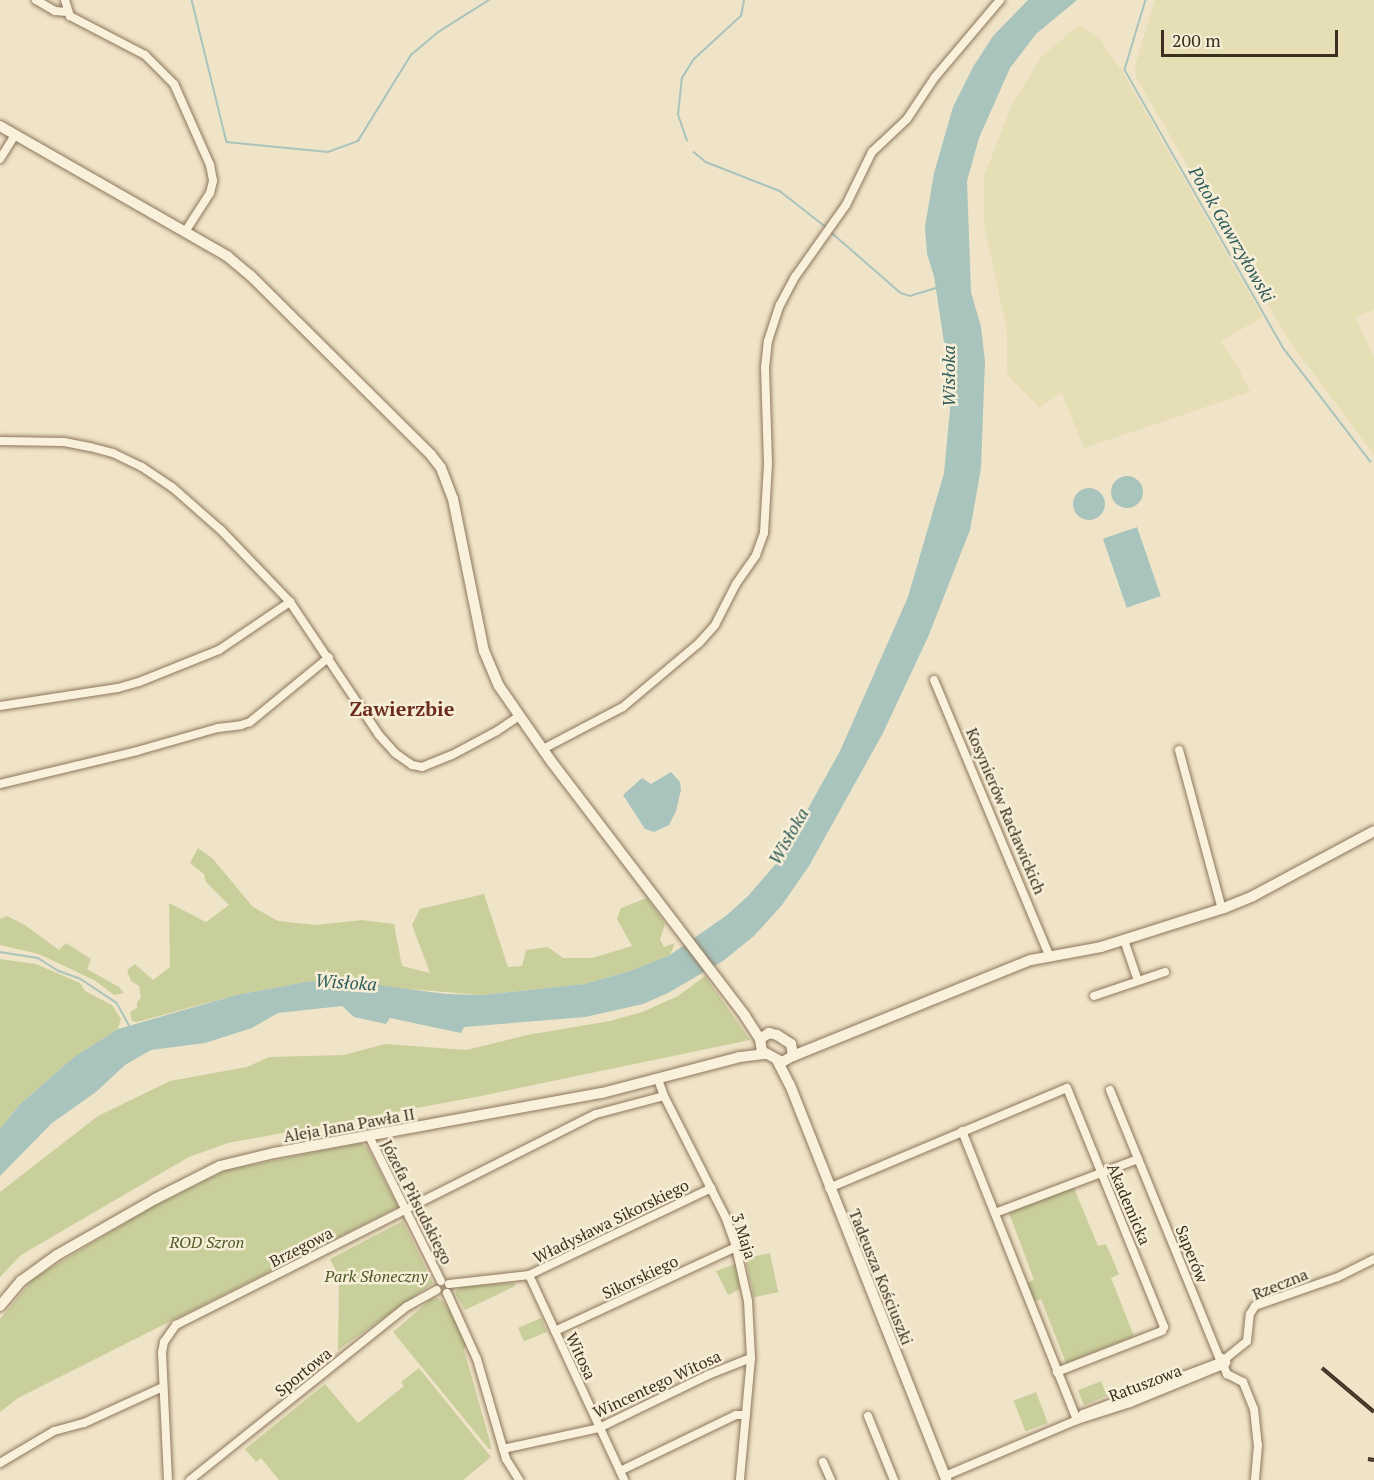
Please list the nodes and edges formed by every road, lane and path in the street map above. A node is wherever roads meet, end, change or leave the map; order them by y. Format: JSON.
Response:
{"nodes":[{"id":1,"x":36,"y":0,"type":"edge"},
{"id":2,"x":65,"y":0,"type":"edge"},
{"id":3,"x":1000,"y":0,"type":"edge"},
{"id":4,"x":67,"y":12,"type":"junction"},
{"id":5,"x":0,"y":126,"type":"edge"},
{"id":6,"x":15,"y":135,"type":"junction"},
{"id":7,"x":0,"y":159,"type":"edge"},
{"id":8,"x":185,"y":232,"type":"junction"},
{"id":9,"x":0,"y":441,"type":"edge"},
{"id":10,"x":290,"y":602,"type":"junction"},
{"id":11,"x":329,"y":657,"type":"junction"},
{"id":12,"x":934,"y":680,"type":"dead end"},
{"id":13,"x":0,"y":706,"type":"edge"},
{"id":14,"x":519,"y":716,"type":"junction"},
{"id":15,"x":543,"y":749,"type":"junction"},
{"id":16,"x":1179,"y":750,"type":"dead end"},
{"id":17,"x":0,"y":784,"type":"edge"},
{"id":18,"x":1374,"y":831,"type":"edge"},
{"id":19,"x":1222,"y":909,"type":"junction"},
{"id":20,"x":1124,"y":940,"type":"junction"},
{"id":21,"x":1049,"y":955,"type":"junction"},
{"id":22,"x":1165,"y":972,"type":"dead end"},
{"id":23,"x":1138,"y":981,"type":"junction"},
{"id":24,"x":1094,"y":996,"type":"dead end"},
{"id":25,"x":831,"y":1040,"type":"junction"},
{"id":26,"x":763,"y":1043,"type":"junction"},
{"id":27,"x":791,"y":1044,"type":"junction"},
{"id":28,"x":791,"y":1058,"type":"junction"},
{"id":29,"x":777,"y":1060,"type":"junction"},
{"id":30,"x":658,"y":1079,"type":"junction"},
{"id":31,"x":790,"y":1085,"type":"junction"},
{"id":32,"x":1110,"y":1090,"type":"dead end"},
{"id":33,"x":664,"y":1096,"type":"junction"},
{"id":34,"x":963,"y":1131,"type":"junction"},
{"id":35,"x":369,"y":1136,"type":"junction"},
{"id":36,"x":1138,"y":1159,"type":"junction"},
{"id":37,"x":1102,"y":1173,"type":"junction"},
{"id":38,"x":711,"y":1188,"type":"junction"},
{"id":39,"x":829,"y":1188,"type":"junction"},
{"id":40,"x":407,"y":1210,"type":"junction"},
{"id":41,"x":995,"y":1213,"type":"junction"},
{"id":42,"x":736,"y":1247,"type":"junction"},
{"id":43,"x":1374,"y":1259,"type":"edge"},
{"id":44,"x":529,"y":1275,"type":"junction"},
{"id":45,"x":445,"y":1282,"type":"junction"},
{"id":46,"x":437,"y":1290,"type":"junction"},
{"id":47,"x":447,"y":1293,"type":"junction"},
{"id":48,"x":0,"y":1306,"type":"edge"},
{"id":49,"x":555,"y":1331,"type":"junction"},
{"id":50,"x":751,"y":1358,"type":"junction"},
{"id":51,"x":1221,"y":1363,"type":"junction"},
{"id":52,"x":1058,"y":1372,"type":"junction"},
{"id":53,"x":163,"y":1387,"type":"junction"},
{"id":54,"x":746,"y":1415,"type":"junction"},
{"id":55,"x":868,"y":1416,"type":"dead end"},
{"id":56,"x":1077,"y":1420,"type":"junction"},
{"id":57,"x":599,"y":1428,"type":"junction"},
{"id":58,"x":503,"y":1449,"type":"junction"},
{"id":59,"x":823,"y":1462,"type":"dead end"},
{"id":60,"x":0,"y":1463,"type":"edge"},
{"id":61,"x":620,"y":1471,"type":"junction"},
{"id":62,"x":946,"y":1478,"type":"edge"},
{"id":63,"x":168,"y":1480,"type":"edge"},
{"id":64,"x":190,"y":1480,"type":"edge"},
{"id":65,"x":519,"y":1480,"type":"edge"},
{"id":66,"x":624,"y":1480,"type":"edge"},
{"id":67,"x":740,"y":1480,"type":"edge"},
{"id":68,"x":831,"y":1480,"type":"edge"},
{"id":69,"x":894,"y":1480,"type":"edge"},
{"id":70,"x":1255,"y":1480,"type":"edge"}],
"edges":[{"from":1,"to":4,"type":"street"},
{"from":2,"to":4,"type":"street"},
{"from":3,"to":15,"type":"street"},
{"from":4,"to":8,"type":"street"},
{"from":5,"to":6,"type":"street"},
{"from":6,"to":7,"type":"street"},
{"from":6,"to":8,"type":"street"},
{"from":8,"to":14,"type":"street"},
{"from":9,"to":10,"type":"street"},
{"from":10,"to":11,"type":"street"},
{"from":10,"to":13,"type":"street"},
{"from":11,"to":14,"type":"street"},
{"from":11,"to":17,"type":"street"},
{"from":12,"to":21,"type":"street","name":"Kosynierów Racławickich"},
{"from":14,"to":15,"type":"street"},
{"from":15,"to":26,"type":"street"},
{"from":16,"to":19,"type":"street"},
{"from":18,"to":19,"type":"street"},
{"from":19,"to":20,"type":"street"},
{"from":20,"to":21,"type":"street"},
{"from":20,"to":23,"type":"street"},
{"from":21,"to":25,"type":"street"},
{"from":22,"to":23,"type":"street"},
{"from":23,"to":24,"type":"street"},
{"from":25,"to":27,"type":"street"},
{"from":25,"to":28,"type":"street"},
{"from":26,"to":27,"type":"street"},
{"from":26,"to":29,"type":"street"},
{"from":26,"to":30,"type":"street","name":"Aleja Jana Pawła II"},
{"from":27,"to":28,"type":"street","name":"Tadeusza Kościuszki"},
{"from":28,"to":29,"type":"street"},
{"from":28,"to":31,"type":"street","name":"Tadeusza Kościuszki"},
{"from":29,"to":31,"type":"street","name":"Tadeusza Kościuszki"},
{"from":30,"to":33,"type":"street","name":"3 Maja"},
{"from":30,"to":35,"type":"street","name":"Aleja Jana Pawła II"},
{"from":31,"to":39,"type":"street","name":"Tadeusza Kościuszki"},
{"from":32,"to":36,"type":"street","name":"Saperów"},
{"from":33,"to":38,"type":"street","name":"3 Maja"},
{"from":33,"to":40,"type":"street","name":"Brzegowa"},
{"from":34,"to":37,"type":"street","name":"Akademicka"},
{"from":34,"to":39,"type":"street","name":"Akademicka"},
{"from":34,"to":41,"type":"street"},
{"from":35,"to":40,"type":"street","name":"Józefa Piłsudskiego"},
{"from":35,"to":48,"type":"street","name":"Aleja Jana Pawła II"},
{"from":36,"to":37,"type":"street"},
{"from":36,"to":51,"type":"street","name":"Saperów"},
{"from":37,"to":41,"type":"street"},
{"from":37,"to":52,"type":"street","name":"Akademicka"},
{"from":38,"to":42,"type":"street","name":"3 Maja"},
{"from":38,"to":44,"type":"street","name":"Władysława Sikorskiego"},
{"from":39,"to":62,"type":"street","name":"Tadeusza Kościuszki"},
{"from":40,"to":45,"type":"street","name":"Józefa Piłsudskiego"},
{"from":40,"to":53,"type":"street","name":"Brzegowa"},
{"from":41,"to":52,"type":"street"},
{"from":42,"to":49,"type":"street","name":"Sikorskiego"},
{"from":42,"to":50,"type":"street","name":"3 Maja"},
{"from":43,"to":51,"type":"street","name":"Rzeczna"},
{"from":44,"to":45,"type":"street","name":"Władysława Sikorskiego"},
{"from":44,"to":49,"type":"street","name":"Witosa"},
{"from":45,"to":46,"type":"street"},
{"from":45,"to":47,"type":"street"},
{"from":46,"to":47,"type":"street"},
{"from":46,"to":64,"type":"street","name":"Sportowa"},
{"from":47,"to":58,"type":"street"},
{"from":49,"to":57,"type":"street","name":"Witosa"},
{"from":50,"to":54,"type":"street","name":"3 Maja"},
{"from":50,"to":57,"type":"street","name":"Wincentego Witosa"},
{"from":51,"to":56,"type":"street","name":"Ratuszowa"},
{"from":51,"to":70,"type":"street","name":"Saperów"},
{"from":52,"to":56,"type":"street"},
{"from":53,"to":60,"type":"street"},
{"from":53,"to":63,"type":"street"},
{"from":54,"to":61,"type":"street"},
{"from":54,"to":67,"type":"street","name":"3 Maja"},
{"from":55,"to":69,"type":"street"},
{"from":56,"to":62,"type":"street","name":"Ratuszowa"},
{"from":57,"to":58,"type":"street","name":"Wincentego Witosa"},
{"from":57,"to":61,"type":"street","name":"Witosa"},
{"from":58,"to":65,"type":"street"},
{"from":59,"to":68,"type":"street"},
{"from":61,"to":66,"type":"street","name":"Witosa"}]}
